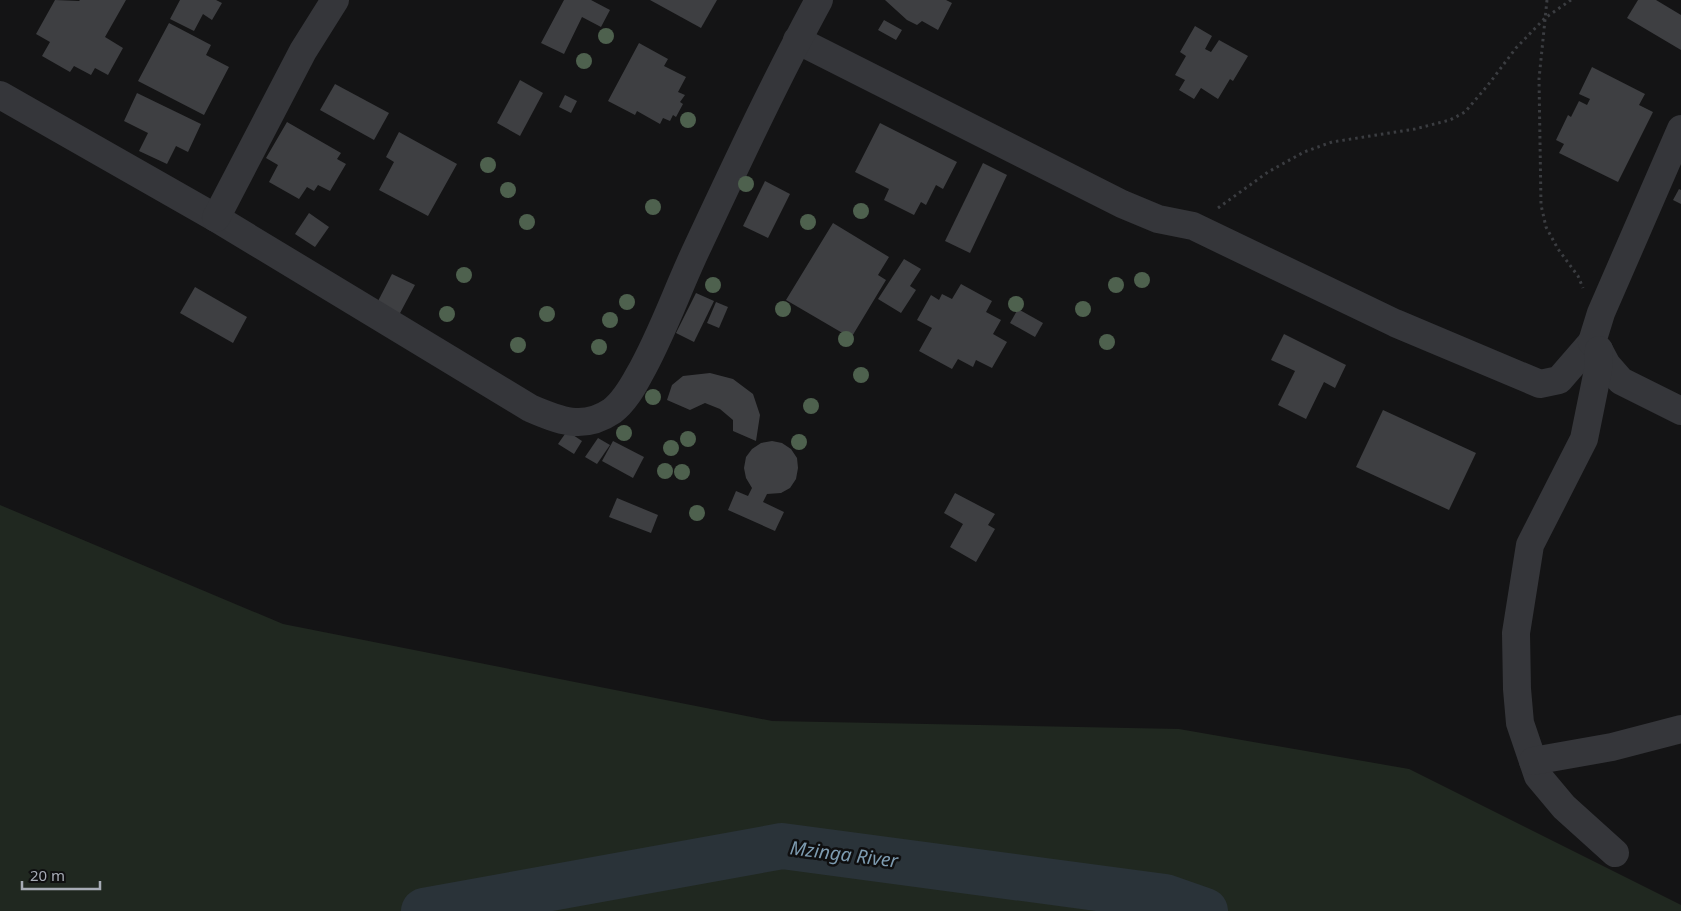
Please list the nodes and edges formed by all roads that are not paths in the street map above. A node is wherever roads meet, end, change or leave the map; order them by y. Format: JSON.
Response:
{"nodes":[{"id":1,"x":335,"y":0,"type":"edge"},
{"id":2,"x":819,"y":0,"type":"edge"},
{"id":3,"x":797,"y":40,"type":"junction"},
{"id":4,"x":0,"y":95,"type":"edge"},
{"id":5,"x":1681,"y":129,"type":"edge"},
{"id":6,"x":216,"y":218,"type":"junction"},
{"id":7,"x":1595,"y":346,"type":"junction"},
{"id":8,"x":1681,"y":411,"type":"edge"},
{"id":9,"x":1681,"y":729,"type":"edge"},
{"id":10,"x":1533,"y":761,"type":"junction"},
{"id":11,"x":1615,"y":853,"type":"dead end"}],
"edges":[{"from":1,"to":6,"type":"street"},
{"from":2,"to":3,"type":"street"},
{"from":3,"to":6,"type":"street"},
{"from":3,"to":7,"type":"street"},
{"from":4,"to":6,"type":"street"},
{"from":5,"to":7,"type":"street"},
{"from":7,"to":8,"type":"street"},
{"from":7,"to":10,"type":"street"},
{"from":9,"to":10,"type":"street"},
{"from":10,"to":11,"type":"street"}]}
